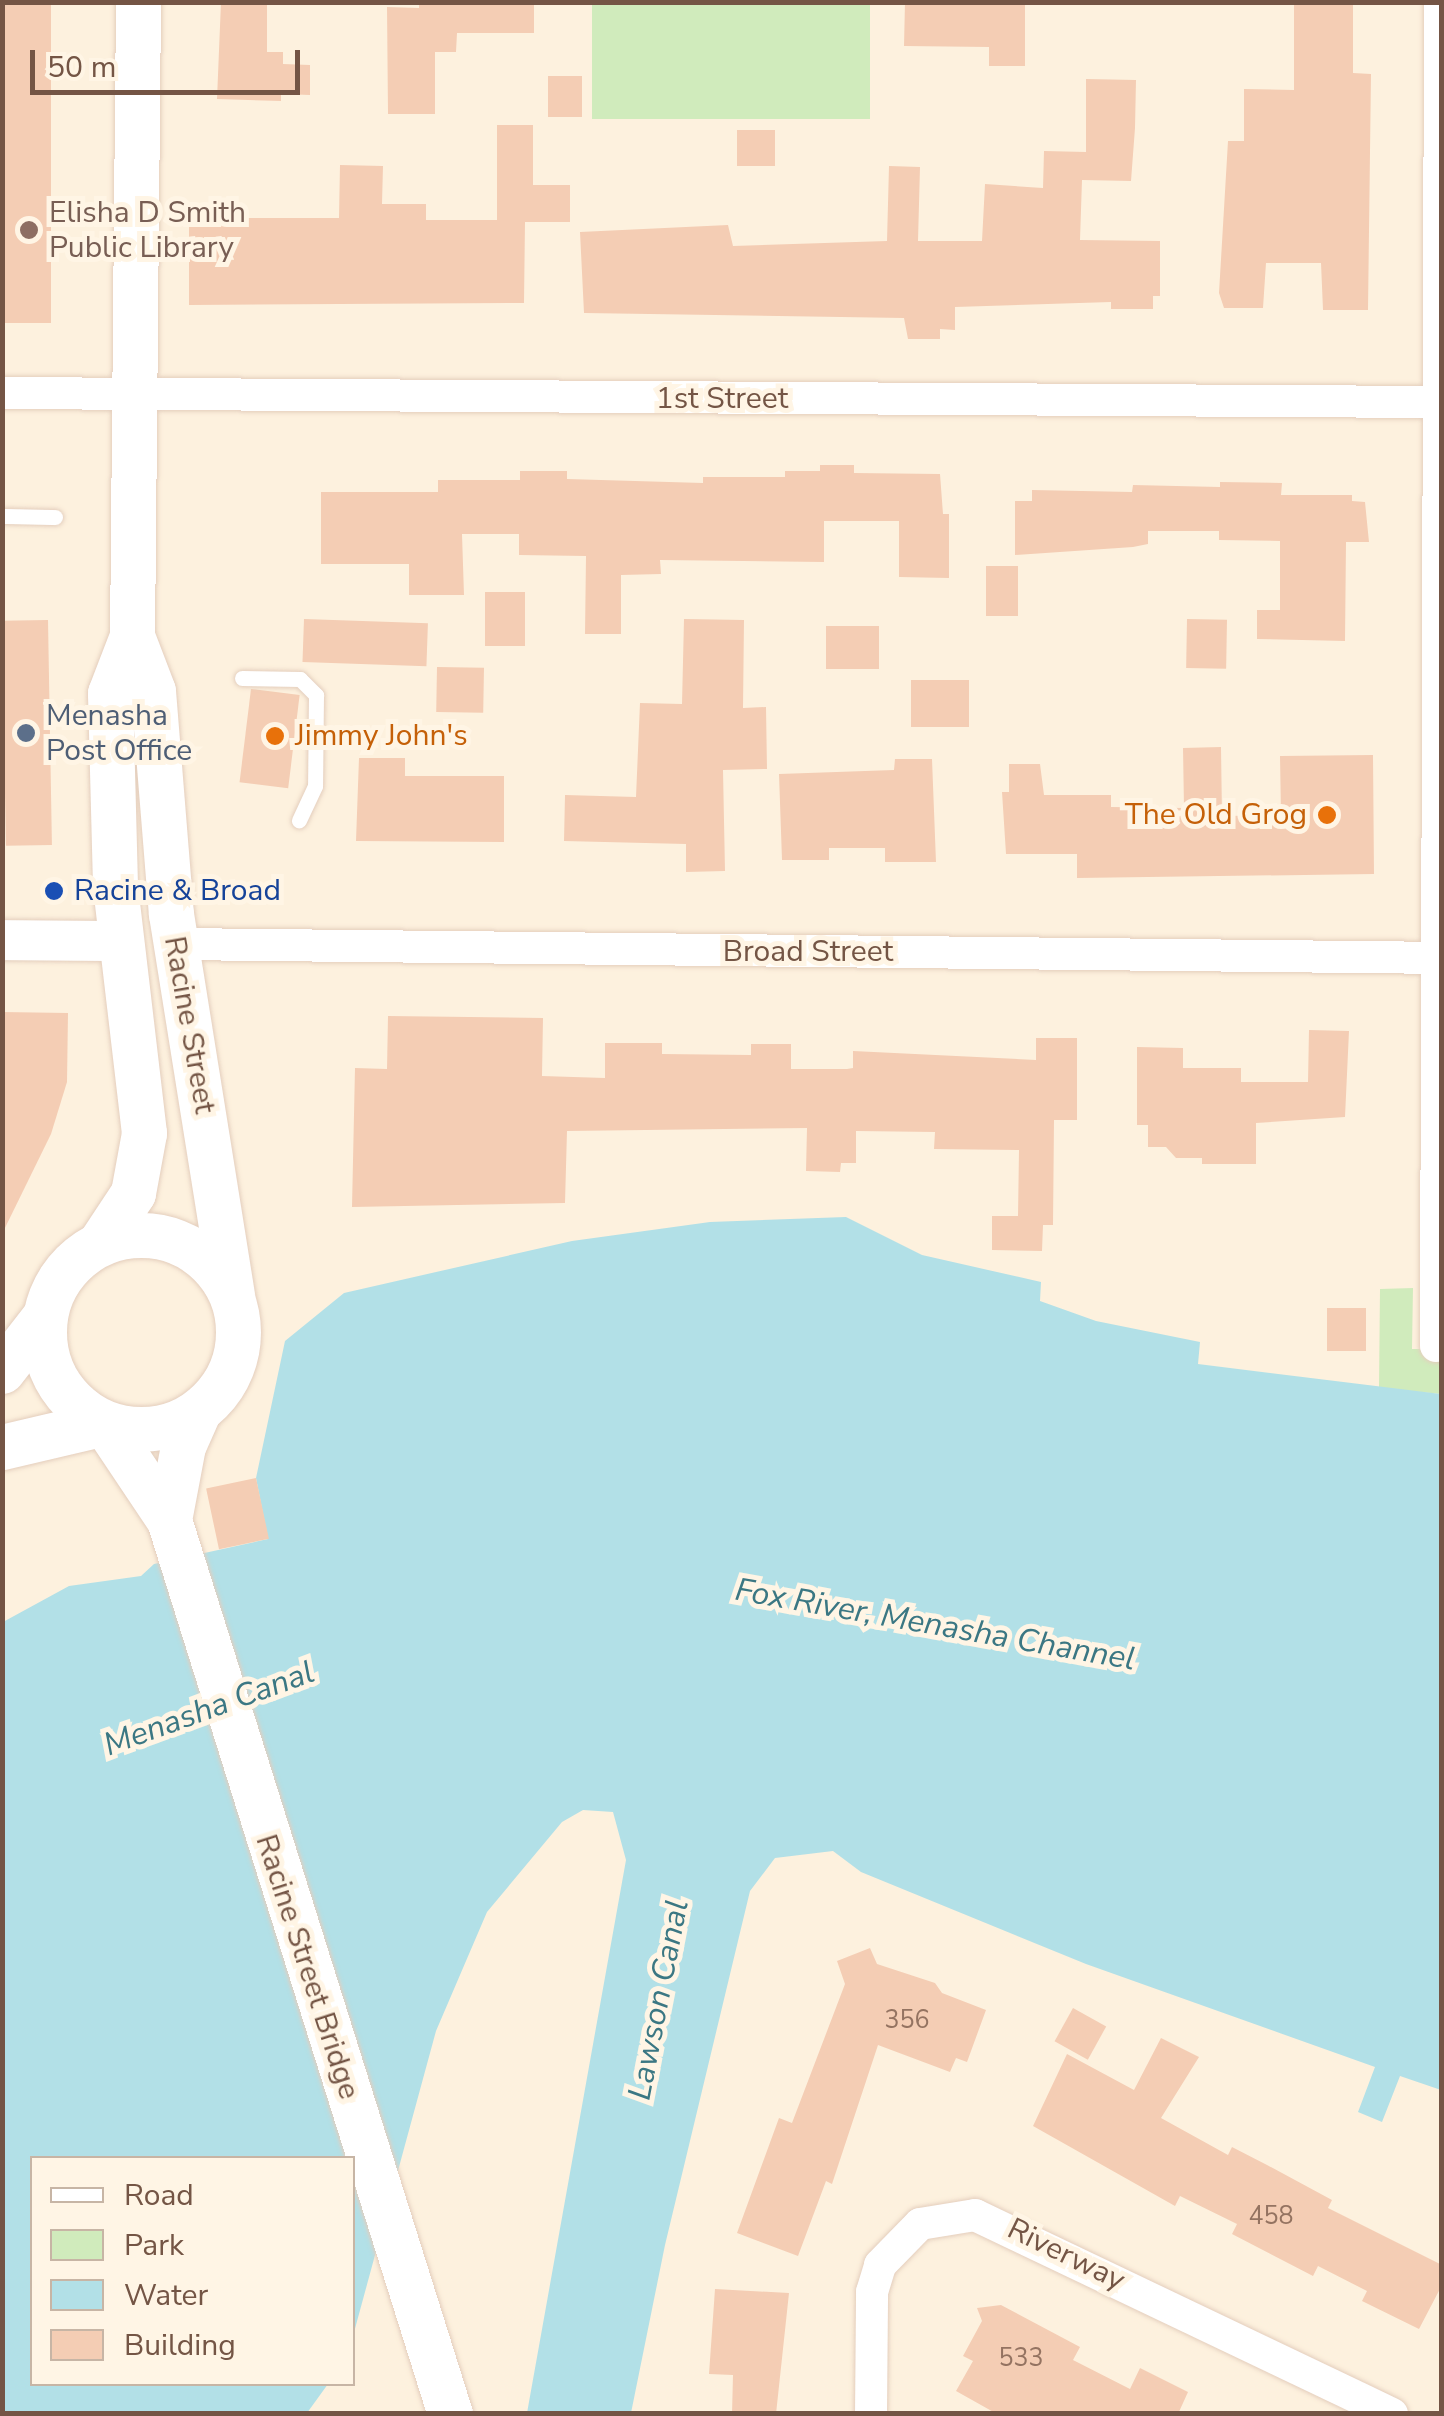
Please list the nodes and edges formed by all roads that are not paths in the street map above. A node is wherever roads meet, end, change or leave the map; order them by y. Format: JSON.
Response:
{"nodes":[{"id":1,"x":138,"y":2,"type":"edge"},
{"id":2,"x":1440,"y":2,"type":"edge"},
{"id":3,"x":2,"y":393,"type":"edge"},
{"id":4,"x":132,"y":395,"type":"junction"},
{"id":5,"x":1440,"y":402,"type":"edge"},
{"id":6,"x":2,"y":516,"type":"edge"},
{"id":7,"x":55,"y":517,"type":"dead end"},
{"id":8,"x":132,"y":636,"type":"junction"},
{"id":9,"x":242,"y":678,"type":"dead end"},
{"id":10,"x":299,"y":821,"type":"dead end"},
{"id":11,"x":2,"y":940,"type":"edge"},
{"id":12,"x":118,"y":941,"type":"junction"},
{"id":13,"x":175,"y":944,"type":"junction"},
{"id":14,"x":1439,"y":958,"type":"edge"},
{"id":15,"x":100,"y":1243,"type":"junction"},
{"id":16,"x":232,"y":1296,"type":"junction"},
{"id":17,"x":44,"y":1317,"type":"junction"},
{"id":18,"x":1436,"y":1346,"type":"dead end"},
{"id":19,"x":2,"y":1370,"type":"edge"},
{"id":20,"x":198,"y":1412,"type":"junction"},
{"id":21,"x":104,"y":1423,"type":"junction"},
{"id":22,"x":2,"y":1446,"type":"edge"},
{"id":23,"x":169,"y":1520,"type":"junction"},
{"id":24,"x":450,"y":2414,"type":"edge"},
{"id":25,"x":871,"y":2414,"type":"edge"},
{"id":26,"x":1392,"y":2414,"type":"edge"}],
"edges":[{"from":1,"to":4,"type":"main road","name":"Racine Street"},
{"from":2,"to":5,"type":"street"},
{"from":3,"to":4,"type":"street","name":"1st Street"},
{"from":4,"to":5,"type":"street","name":"1st Street"},
{"from":4,"to":8,"type":"main road","name":"Racine Street"},
{"from":5,"to":14,"type":"street"},
{"from":6,"to":7,"type":"lane"},
{"from":8,"to":12,"type":"main road","name":"Racine Street"},
{"from":8,"to":13,"type":"main road","name":"Racine Street"},
{"from":9,"to":10,"type":"lane"},
{"from":11,"to":12,"type":"street"},
{"from":12,"to":15,"type":"main road","name":"Racine Street"},
{"from":13,"to":14,"type":"street","name":"Broad Street"},
{"from":13,"to":16,"type":"main road","name":"Racine Street"},
{"from":14,"to":18,"type":"street"},
{"from":15,"to":16,"type":"main road"},
{"from":15,"to":17,"type":"main road"},
{"from":16,"to":20,"type":"main road"},
{"from":17,"to":19,"type":"main road"},
{"from":17,"to":21,"type":"main road"},
{"from":20,"to":21,"type":"main road"},
{"from":20,"to":23,"type":"main road"},
{"from":21,"to":22,"type":"main road"},
{"from":21,"to":23,"type":"main road"},
{"from":23,"to":24,"type":"main road","name":"Racine Street Bridge"},
{"from":25,"to":26,"type":"street","name":"Riverway"}]}
